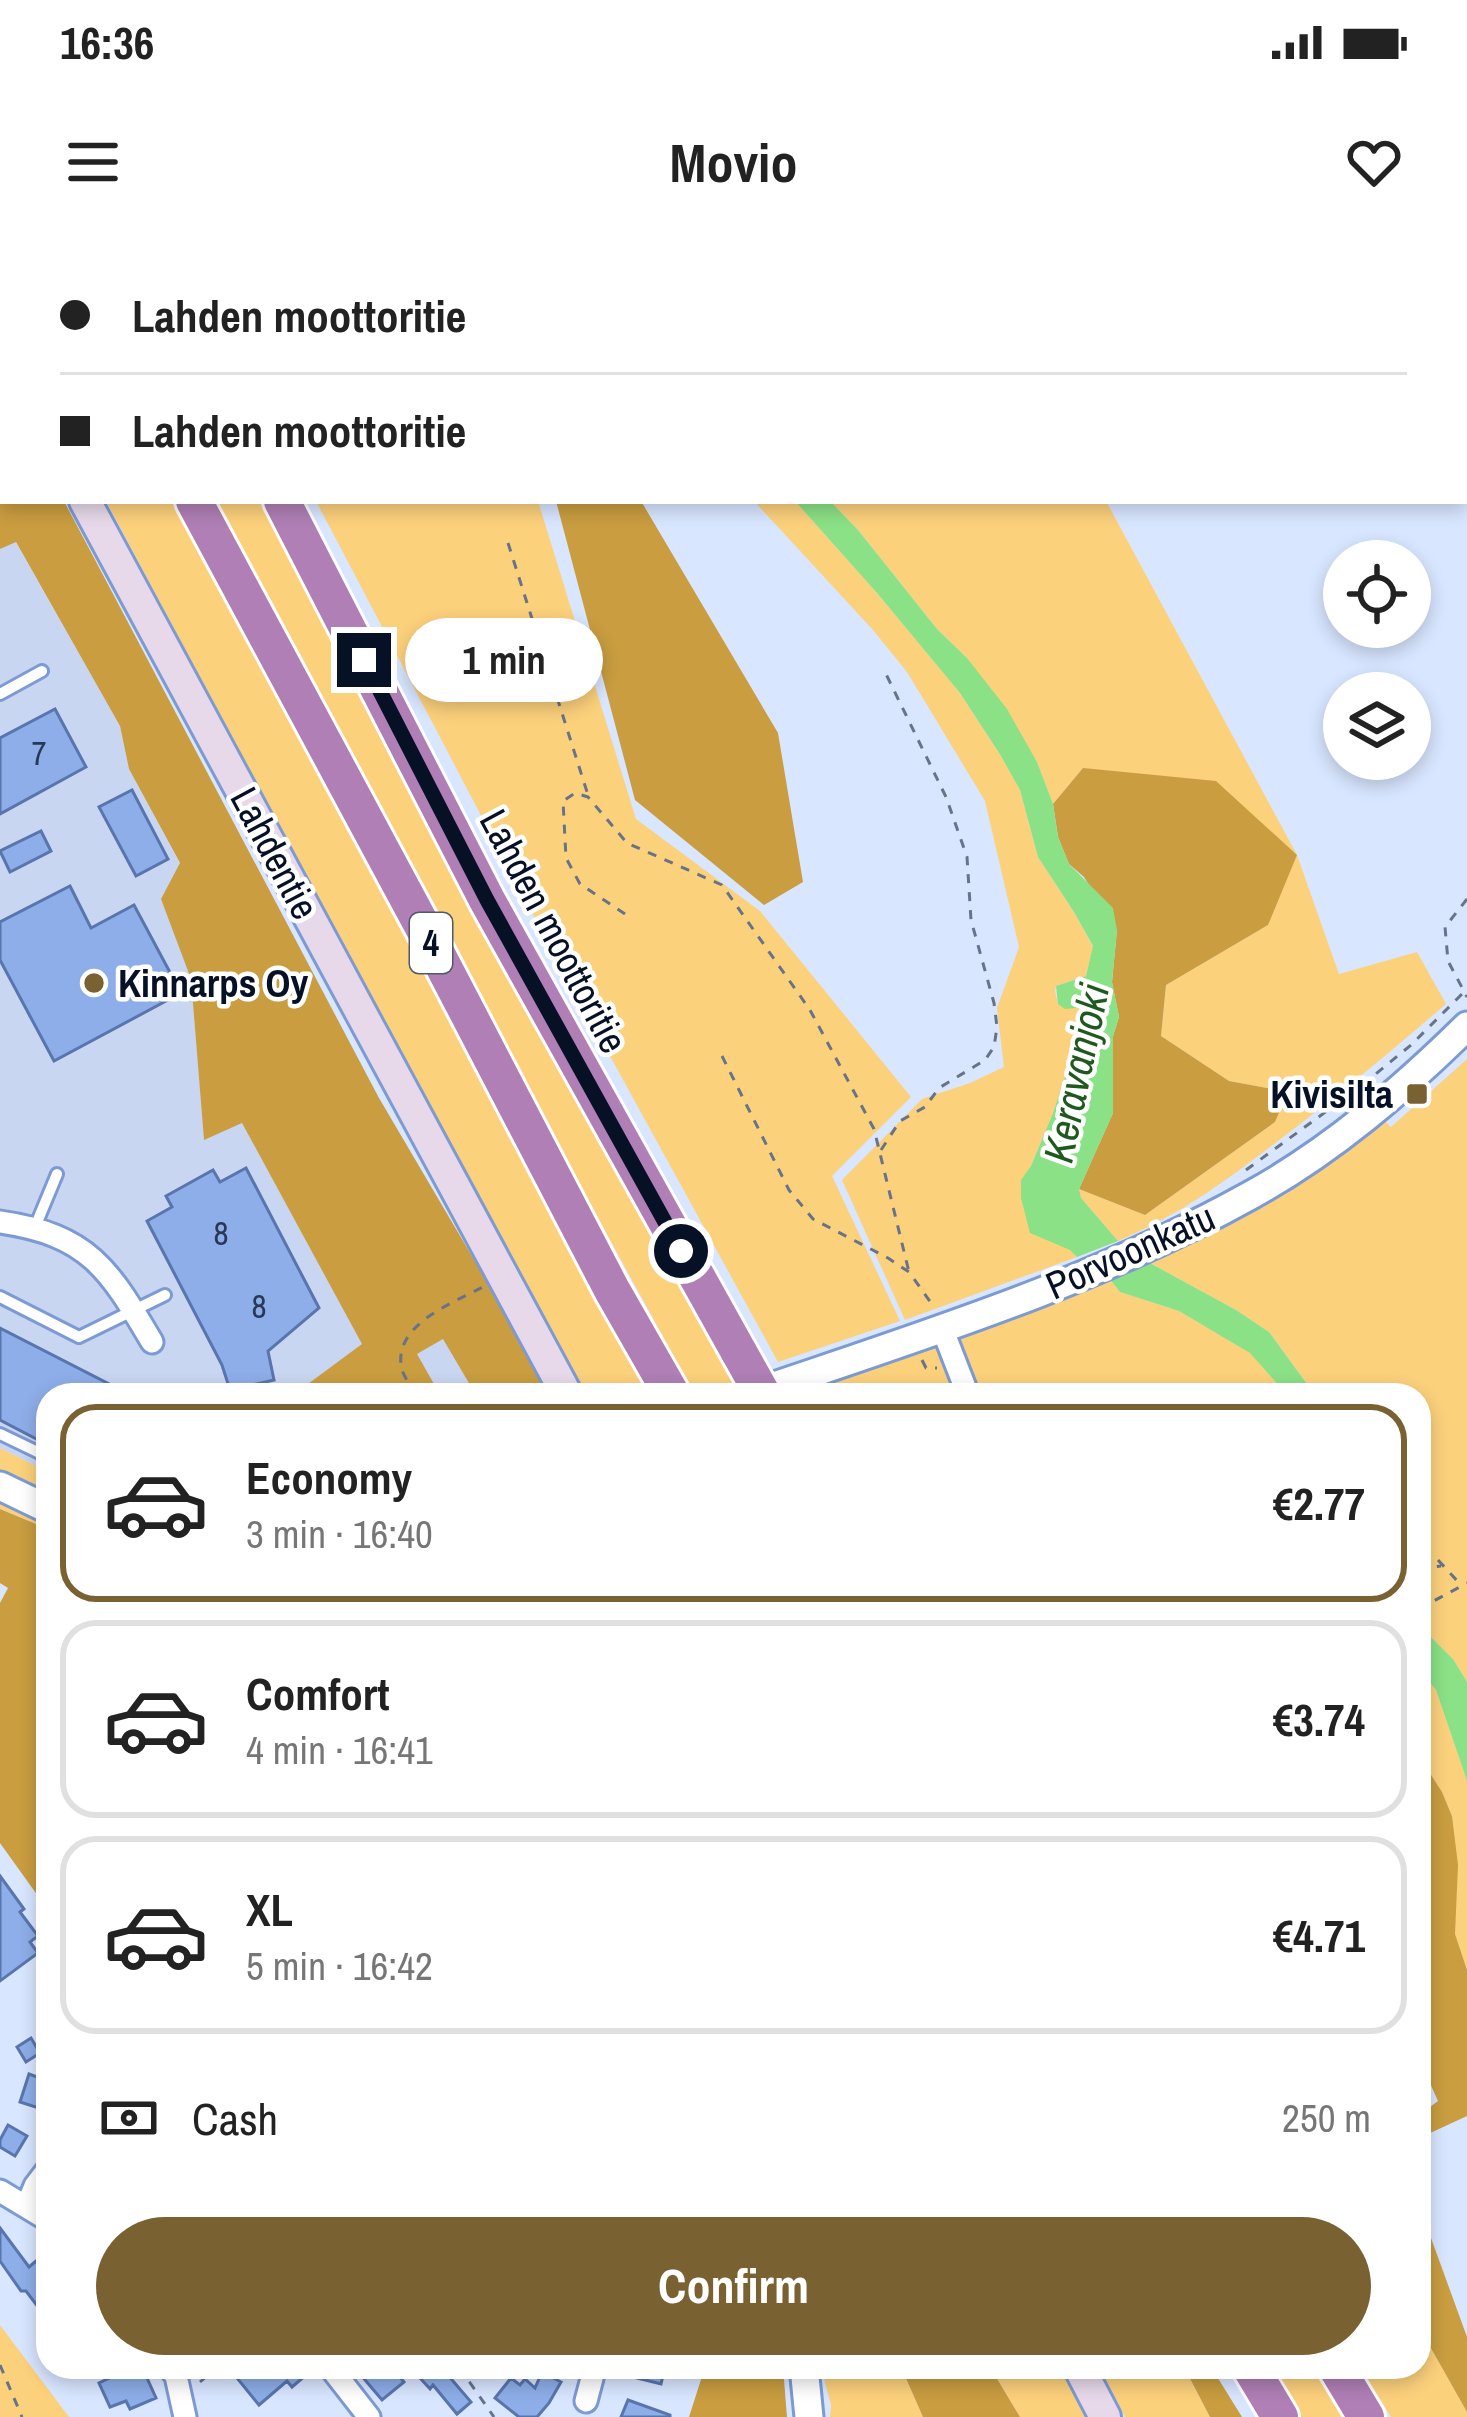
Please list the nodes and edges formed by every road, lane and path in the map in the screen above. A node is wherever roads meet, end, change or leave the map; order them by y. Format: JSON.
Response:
{"nodes":[{"id":1,"x":87,"y":504,"type":"edge"},
{"id":2,"x":196,"y":504,"type":"edge"},
{"id":3,"x":284,"y":504,"type":"edge"},
{"id":4,"x":508,"y":544,"type":"dead end"},
{"id":5,"x":884,"y":670,"type":"dead end"},
{"id":6,"x":42,"y":671,"type":"dead end"},
{"id":7,"x":0,"y":694,"type":"edge"},
{"id":8,"x":588,"y":796,"type":"junction"},
{"id":9,"x":1467,"y":899,"type":"edge"},
{"id":10,"x":625,"y":914,"type":"dead end"},
{"id":11,"x":1466,"y":993,"type":"edge"},
{"id":12,"x":1467,"y":1026,"type":"edge"},
{"id":13,"x":722,"y":1056,"type":"dead end"},
{"id":14,"x":879,"y":1152,"type":"junction"},
{"id":15,"x":57,"y":1174,"type":"dead end"},
{"id":16,"x":1240,"y":1175,"type":"dead end"},
{"id":17,"x":0,"y":1222,"type":"edge"},
{"id":18,"x":35,"y":1227,"type":"junction"},
{"id":19,"x":909,"y":1272,"type":"junction"},
{"id":20,"x":502,"y":1276,"type":"junction"},
{"id":21,"x":165,"y":1295,"type":"dead end"},
{"id":22,"x":0,"y":1298,"type":"edge"},
{"id":23,"x":133,"y":1310,"type":"junction"},
{"id":24,"x":937,"y":1315,"type":"junction"},
{"id":25,"x":152,"y":1342,"type":"dead end"},
{"id":26,"x":409,"y":1383,"type":"edge"},
{"id":27,"x":560,"y":1383,"type":"edge"},
{"id":28,"x":665,"y":1383,"type":"edge"},
{"id":29,"x":757,"y":1383,"type":"edge"},
{"id":30,"x":776,"y":1383,"type":"edge"},
{"id":31,"x":963,"y":1383,"type":"edge"},
{"id":32,"x":0,"y":1434,"type":"edge"},
{"id":33,"x":36,"y":1451,"type":"edge"},
{"id":34,"x":0,"y":1486,"type":"edge"},
{"id":35,"x":36,"y":1503,"type":"edge"},
{"id":36,"x":1438,"y":1560,"type":"dead end"},
{"id":37,"x":1443,"y":1566,"type":"junction"},
{"id":38,"x":1431,"y":1568,"type":"edge"},
{"id":39,"x":1464,"y":1584,"type":"edge"},
{"id":40,"x":1431,"y":1602,"type":"edge"},
{"id":41,"x":36,"y":2185,"type":"edge"},
{"id":42,"x":0,"y":2191,"type":"edge"},
{"id":43,"x":27,"y":2205,"type":"junction"},
{"id":44,"x":36,"y":2211,"type":"edge"},
{"id":45,"x":0,"y":2365,"type":"edge"},
{"id":46,"x":179,"y":2379,"type":"edge"},
{"id":47,"x":340,"y":2379,"type":"edge"},
{"id":48,"x":467,"y":2379,"type":"edge"},
{"id":49,"x":592,"y":2379,"type":"edge"},
{"id":50,"x":804,"y":2379,"type":"edge"},
{"id":51,"x":1085,"y":2379,"type":"edge"},
{"id":52,"x":1257,"y":2379,"type":"edge"},
{"id":53,"x":1343,"y":2379,"type":"edge"},
{"id":54,"x":586,"y":2401,"type":"dead end"},
{"id":55,"x":22,"y":2417,"type":"edge"},
{"id":56,"x":185,"y":2417,"type":"edge"},
{"id":57,"x":370,"y":2417,"type":"edge"},
{"id":58,"x":494,"y":2417,"type":"edge"},
{"id":59,"x":809,"y":2417,"type":"edge"},
{"id":60,"x":1105,"y":2417,"type":"edge"},
{"id":61,"x":1280,"y":2417,"type":"edge"},
{"id":62,"x":1366,"y":2417,"type":"edge"}],
"edges":[{"from":1,"to":20,"type":"main road","name":"Lahdentie"},
{"from":2,"to":28,"type":"highway","number":"4"},
{"from":3,"to":29,"type":"highway","name":"Lahden moottoritie","number":"4","bridge":true},
{"from":4,"to":8,"type":"path"},
{"from":5,"to":14,"type":"path"},
{"from":6,"to":7,"type":"lane"},
{"from":8,"to":10,"type":"path"},
{"from":8,"to":14,"type":"path"},
{"from":9,"to":11,"type":"path"},
{"from":11,"to":16,"type":"path"},
{"from":12,"to":24,"type":"street","name":"Porvoonkatu"},
{"from":13,"to":19,"type":"path"},
{"from":14,"to":19,"type":"path"},
{"from":15,"to":18,"type":"lane"},
{"from":17,"to":18,"type":"street"},
{"from":18,"to":23,"type":"street"},
{"from":19,"to":24,"type":"path"},
{"from":20,"to":26,"type":"path"},
{"from":20,"to":27,"type":"main road","name":"Lahdentie"},
{"from":21,"to":23,"type":"lane"},
{"from":22,"to":23,"type":"lane"},
{"from":23,"to":25,"type":"street"},
{"from":24,"to":30,"type":"street","name":"Porvoonkatu"},
{"from":24,"to":31,"type":"street"},
{"from":32,"to":33,"type":"lane"},
{"from":34,"to":35,"type":"street"},
{"from":36,"to":37,"type":"path"},
{"from":37,"to":38,"type":"path"},
{"from":37,"to":39,"type":"path"},
{"from":39,"to":40,"type":"path"},
{"from":41,"to":43,"type":"street"},
{"from":42,"to":43,"type":"street"},
{"from":43,"to":44,"type":"street"},
{"from":45,"to":55,"type":"path"},
{"from":46,"to":56,"type":"street"},
{"from":47,"to":57,"type":"street"},
{"from":48,"to":58,"type":"path"},
{"from":49,"to":54,"type":"street"},
{"from":50,"to":59,"type":"street"},
{"from":51,"to":60,"type":"main road"},
{"from":52,"to":61,"type":"highway"},
{"from":53,"to":62,"type":"highway"}]}
